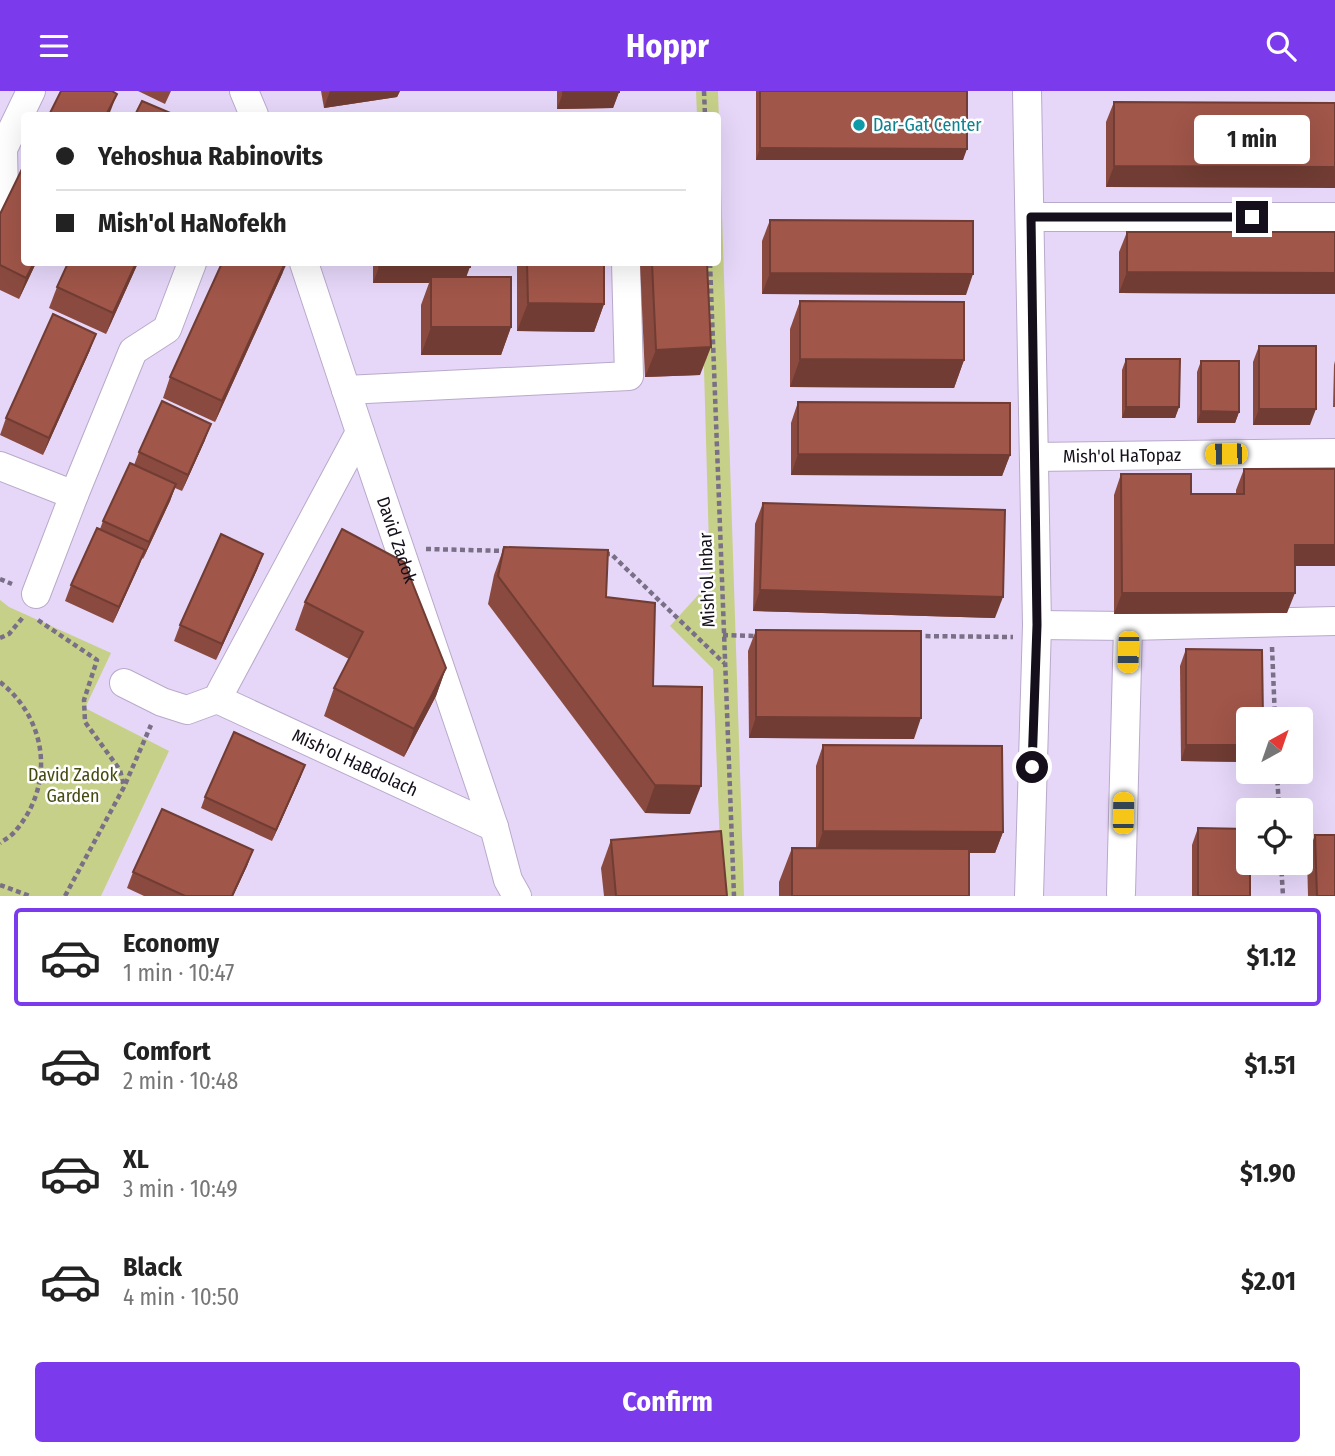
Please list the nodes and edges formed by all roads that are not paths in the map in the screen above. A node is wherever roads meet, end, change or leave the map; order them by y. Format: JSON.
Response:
{"nodes":[{"id":1,"x":31,"y":91,"type":"edge"},
{"id":2,"x":244,"y":91,"type":"edge"},
{"id":3,"x":1027,"y":91,"type":"edge"},
{"id":4,"x":21,"y":112,"type":"edge"},
{"id":5,"x":21,"y":112,"type":"edge"},
{"id":6,"x":253,"y":112,"type":"edge"},
{"id":7,"x":0,"y":201,"type":"edge"},
{"id":8,"x":1031,"y":217,"type":"junction"},
{"id":9,"x":1335,"y":218,"type":"edge"},
{"id":10,"x":191,"y":266,"type":"edge"},
{"id":11,"x":305,"y":266,"type":"edge"},
{"id":12,"x":626,"y":266,"type":"edge"},
{"id":13,"x":346,"y":390,"type":"junction"},
{"id":14,"x":360,"y":432,"type":"junction"},
{"id":15,"x":1335,"y":453,"type":"edge"},
{"id":16,"x":1034,"y":457,"type":"junction"},
{"id":17,"x":0,"y":466,"type":"edge"},
{"id":18,"x":74,"y":495,"type":"junction"},
{"id":19,"x":36,"y":607,"type":"road end"},
{"id":20,"x":1335,"y":621,"type":"edge"},
{"id":21,"x":1128,"y":626,"type":"junction"},
{"id":22,"x":1036,"y":631,"type":"junction"},
{"id":23,"x":124,"y":684,"type":"dead end"},
{"id":24,"x":217,"y":699,"type":"junction"},
{"id":25,"x":494,"y":827,"type":"junction"},
{"id":26,"x":1121,"y":893,"type":"dead end"},
{"id":27,"x":517,"y":896,"type":"edge"},
{"id":28,"x":1029,"y":896,"type":"edge"}],
"edges":[{"from":1,"to":4,"type":"street"},
{"from":2,"to":6,"type":"street"},
{"from":3,"to":8,"type":"street"},
{"from":5,"to":7,"type":"street"},
{"from":8,"to":9,"type":"street"},
{"from":8,"to":16,"type":"street"},
{"from":10,"to":18,"type":"street"},
{"from":11,"to":13,"type":"street","name":"David Zadok"},
{"from":12,"to":13,"type":"street"},
{"from":13,"to":14,"type":"street","name":"David Zadok"},
{"from":14,"to":24,"type":"street"},
{"from":14,"to":25,"type":"street","name":"David Zadok"},
{"from":15,"to":16,"type":"street","name":"Mish'ol HaTopaz"},
{"from":16,"to":22,"type":"street"},
{"from":17,"to":18,"type":"street"},
{"from":18,"to":19,"type":"street"},
{"from":20,"to":21,"type":"street"},
{"from":21,"to":22,"type":"street"},
{"from":21,"to":26,"type":"street"},
{"from":22,"to":28,"type":"street"},
{"from":23,"to":24,"type":"street"},
{"from":24,"to":25,"type":"street","name":"Mish'ol HaBdolach"},
{"from":25,"to":27,"type":"street","name":"David Zadok"}]}
